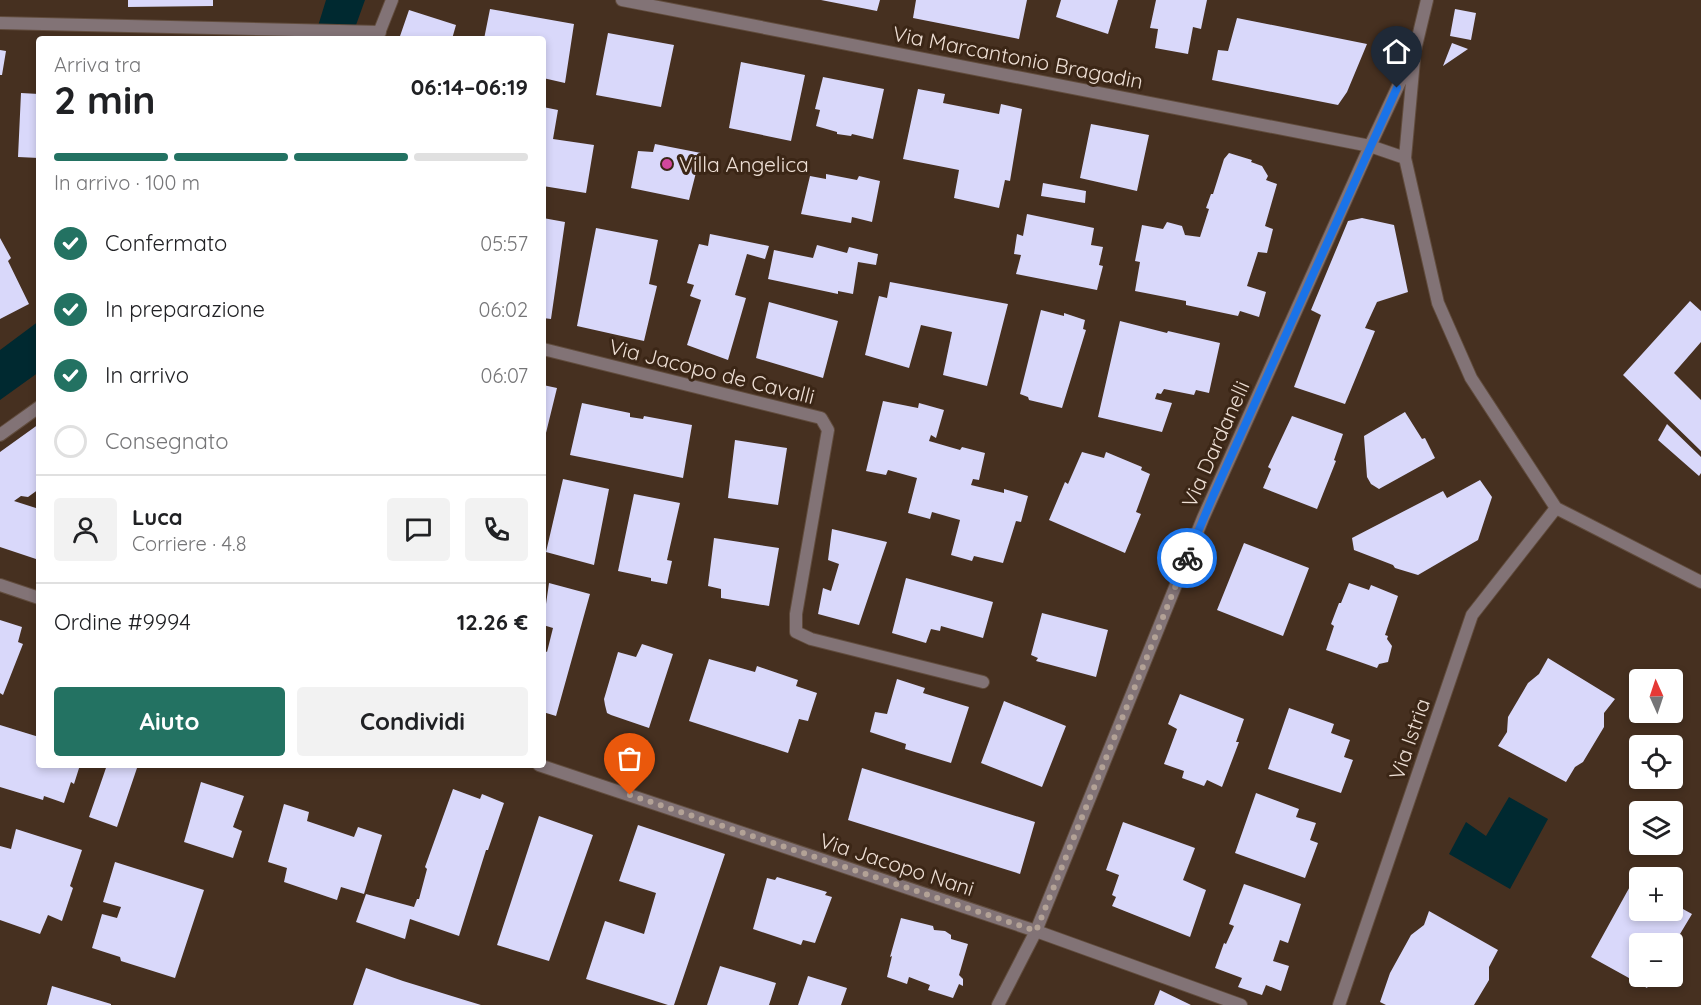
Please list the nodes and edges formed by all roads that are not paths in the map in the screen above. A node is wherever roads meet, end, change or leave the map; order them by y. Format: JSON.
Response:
{"nodes":[{"id":1,"x":392,"y":0,"type":"edge"},
{"id":2,"x":622,"y":0,"type":"edge"},
{"id":3,"x":1427,"y":0,"type":"edge"},
{"id":4,"x":0,"y":23,"type":"edge"},
{"id":5,"x":378,"y":36,"type":"edge"},
{"id":6,"x":1415,"y":50,"type":"junction"},
{"id":7,"x":1370,"y":146,"type":"junction"},
{"id":8,"x":1405,"y":158,"type":"junction"},
{"id":9,"x":546,"y":350,"type":"edge"},
{"id":10,"x":36,"y":409,"type":"edge"},
{"id":11,"x":0,"y":435,"type":"edge"},
{"id":12,"x":1556,"y":508,"type":"junction"},
{"id":13,"x":1701,"y":582,"type":"edge"},
{"id":14,"x":0,"y":585,"type":"edge"},
{"id":15,"x":36,"y":597,"type":"edge"},
{"id":16,"x":983,"y":682,"type":"dead end"},
{"id":17,"x":546,"y":767,"type":"edge"},
{"id":18,"x":1036,"y":931,"type":"junction"},
{"id":19,"x":998,"y":1005,"type":"edge"},
{"id":20,"x":1241,"y":1005,"type":"edge"},
{"id":21,"x":1339,"y":1005,"type":"edge"}],
"edges":[{"from":1,"to":5,"type":"street"},
{"from":2,"to":7,"type":"street","name":"Via Marcantonio Bragadin"},
{"from":3,"to":6,"type":"street","name":"Via Dardanelli"},
{"from":4,"to":5,"type":"street"},
{"from":6,"to":7,"type":"street","name":"Via Dardanelli"},
{"from":6,"to":8,"type":"street"},
{"from":7,"to":8,"type":"street","name":"Via Marcantonio Bragadin"},
{"from":7,"to":18,"type":"street","name":"Via Dardanelli"},
{"from":8,"to":12,"type":"street"},
{"from":9,"to":16,"type":"street","name":"Via Jacopo de Cavalli"},
{"from":10,"to":11,"type":"street"},
{"from":12,"to":13,"type":"street"},
{"from":12,"to":21,"type":"street","name":"Via Istria"},
{"from":14,"to":15,"type":"street"},
{"from":17,"to":18,"type":"street","name":"Via Jacopo Nani"},
{"from":18,"to":19,"type":"street","name":"Via Dardanelli"},
{"from":18,"to":20,"type":"street","name":"Via Jacopo Nani"}]}
